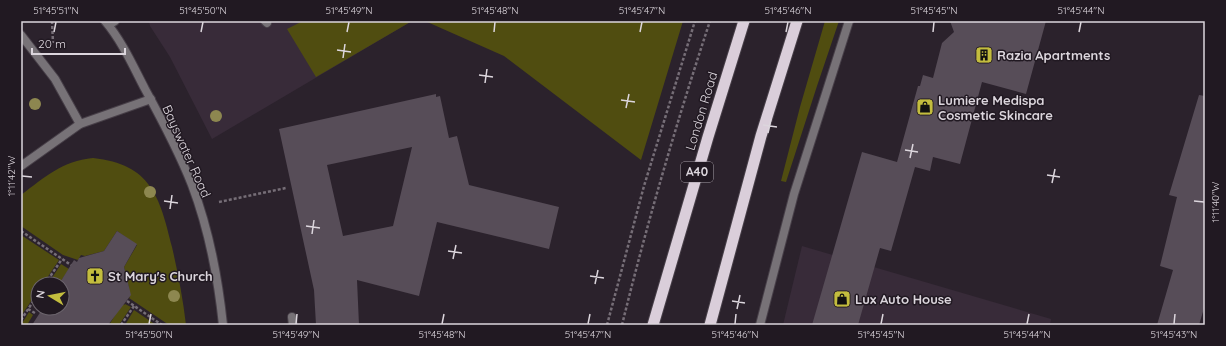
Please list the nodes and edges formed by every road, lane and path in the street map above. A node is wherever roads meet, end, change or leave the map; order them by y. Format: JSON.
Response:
{"nodes":[{"id":1,"x":695,"y":21,"type":"edge"},
{"id":2,"x":710,"y":21,"type":"edge"},
{"id":3,"x":744,"y":21,"type":"edge"},
{"id":4,"x":797,"y":21,"type":"edge"},
{"id":5,"x":849,"y":21,"type":"edge"},
{"id":6,"x":109,"y":22,"type":"edge"},
{"id":7,"x":21,"y":35,"type":"edge"},
{"id":8,"x":150,"y":99,"type":"junction"},
{"id":9,"x":80,"y":124,"type":"junction"},
{"id":10,"x":21,"y":166,"type":"edge"},
{"id":11,"x":286,"y":188,"type":"dead end"},
{"id":12,"x":199,"y":208,"type":"junction"},
{"id":13,"x":21,"y":231,"type":"edge"},
{"id":14,"x":62,"y":259,"type":"junction"},
{"id":15,"x":71,"y":265,"type":"dead end"},
{"id":16,"x":50,"y":276,"type":"edge"},
{"id":17,"x":127,"y":301,"type":"dead end"},
{"id":18,"x":30,"y":306,"type":"edge"},
{"id":19,"x":134,"y":306,"type":"junction"},
{"id":20,"x":28,"y":309,"type":"joint"},
{"id":21,"x":21,"y":320,"type":"edge"},
{"id":22,"x":121,"y":325,"type":"edge"},
{"id":23,"x":162,"y":325,"type":"edge"},
{"id":24,"x":223,"y":325,"type":"edge"},
{"id":25,"x":607,"y":325,"type":"edge"},
{"id":26,"x":622,"y":325,"type":"edge"},
{"id":27,"x":653,"y":325,"type":"edge"},
{"id":28,"x":710,"y":325,"type":"edge"},
{"id":29,"x":760,"y":325,"type":"edge"}],
"edges":[{"from":1,"to":25,"type":"path"},
{"from":2,"to":26,"type":"path"},
{"from":3,"to":27,"type":"highway","name":"London Road","number":"A40"},
{"from":4,"to":28,"type":"highway"},
{"from":5,"to":29,"type":"street"},
{"from":6,"to":8,"type":"street","name":"Bayswater Road"},
{"from":7,"to":9,"type":"street"},
{"from":8,"to":9,"type":"street"},
{"from":8,"to":12,"type":"street","name":"Bayswater Road"},
{"from":9,"to":10,"type":"street"},
{"from":11,"to":12,"type":"path"},
{"from":12,"to":24,"type":"street","name":"Bayswater Road"},
{"from":13,"to":14,"type":"path"},
{"from":14,"to":15,"type":"path"},
{"from":14,"to":16,"type":"path"},
{"from":17,"to":19,"type":"path"},
{"from":18,"to":20,"type":"path"},
{"from":19,"to":22,"type":"path"},
{"from":19,"to":23,"type":"path"},
{"from":20,"to":21,"type":"path"}]}
